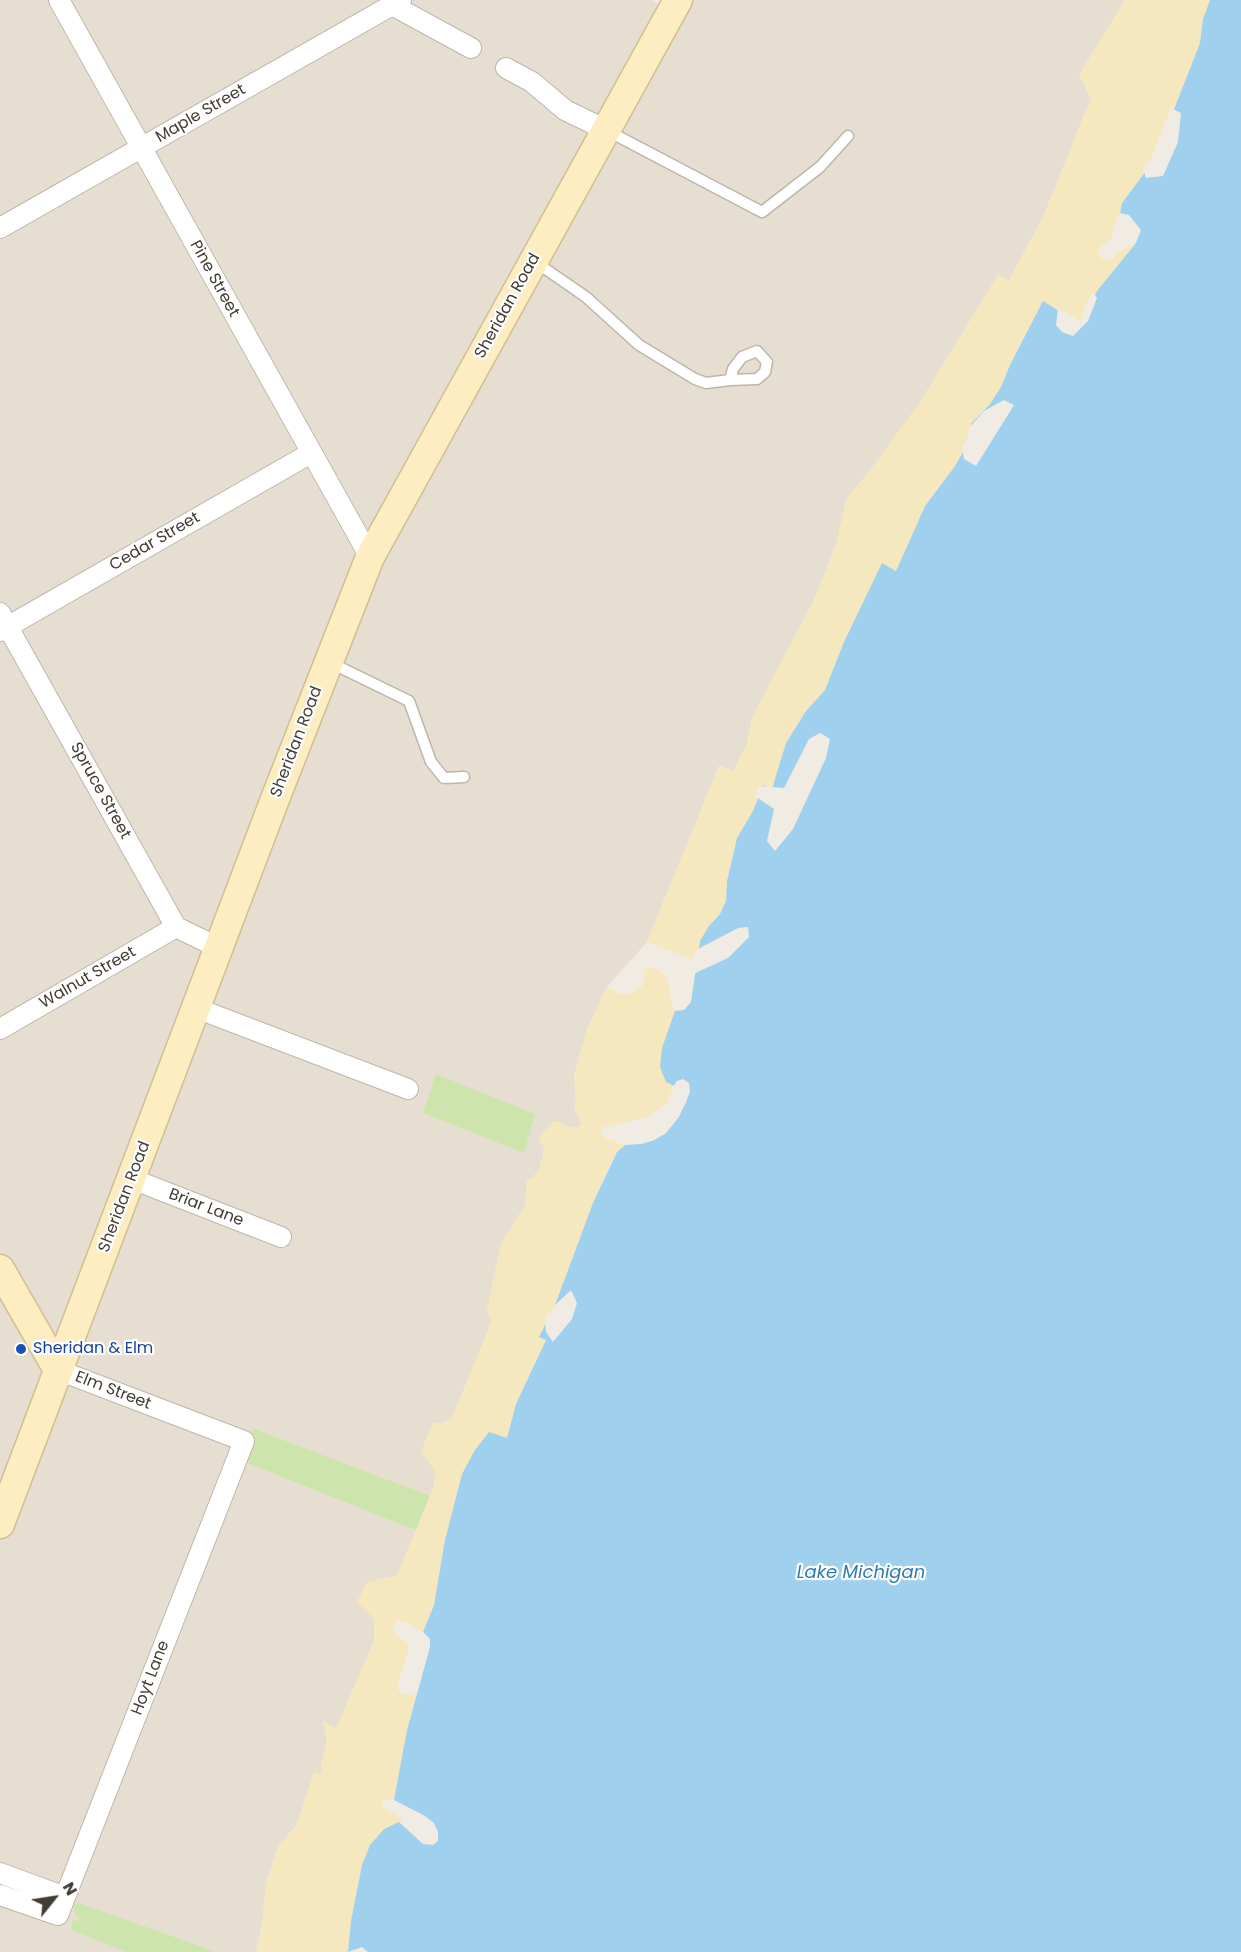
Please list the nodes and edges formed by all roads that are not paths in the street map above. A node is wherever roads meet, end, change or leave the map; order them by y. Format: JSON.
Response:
{"nodes":[{"id":1,"x":58,"y":0,"type":"edge"},
{"id":2,"x":678,"y":0,"type":"edge"},
{"id":3,"x":397,"y":2,"type":"edge"},
{"id":4,"x":471,"y":48,"type":"dead end"},
{"id":5,"x":506,"y":68,"type":"dead end"},
{"id":6,"x":606,"y":130,"type":"junction"},
{"id":7,"x":848,"y":136,"type":"dead end"},
{"id":8,"x":142,"y":148,"type":"junction"},
{"id":9,"x":0,"y":228,"type":"edge"},
{"id":10,"x":534,"y":261,"type":"junction"},
{"id":11,"x":730,"y":380,"type":"dead end"},
{"id":12,"x":311,"y":453,"type":"junction"},
{"id":13,"x":369,"y":557,"type":"junction"},
{"id":14,"x":2,"y":624,"type":"edge"},
{"id":15,"x":329,"y":662,"type":"junction"},
{"id":16,"x":464,"y":777,"type":"dead end"},
{"id":17,"x":176,"y":927,"type":"junction"},
{"id":18,"x":219,"y":948,"type":"junction"},
{"id":19,"x":196,"y":1008,"type":"junction"},
{"id":20,"x":0,"y":1029,"type":"edge"},
{"id":21,"x":408,"y":1089,"type":"dead end"},
{"id":22,"x":132,"y":1179,"type":"junction"},
{"id":23,"x":281,"y":1238,"type":"dead end"},
{"id":24,"x":0,"y":1269,"type":"edge"},
{"id":25,"x":58,"y":1370,"type":"junction"},
{"id":26,"x":244,"y":1441,"type":"joint"},
{"id":27,"x":0,"y":1524,"type":"edge"},
{"id":28,"x":0,"y":1873,"type":"edge"},
{"id":29,"x":0,"y":1895,"type":"edge"},
{"id":30,"x":62,"y":1906,"type":"junction"}],
"edges":[{"from":1,"to":8,"type":"street","name":"Pine Street"},
{"from":2,"to":6,"type":"street","name":"Sheridan Road"},
{"from":3,"to":4,"type":"street"},
{"from":3,"to":8,"type":"street","name":"Maple Street"},
{"from":5,"to":6,"type":"street"},
{"from":6,"to":7,"type":"lane"},
{"from":6,"to":10,"type":"street","name":"Sheridan Road"},
{"from":8,"to":9,"type":"street","name":"Maple Street"},
{"from":8,"to":12,"type":"street","name":"Pine Street"},
{"from":10,"to":11,"type":"lane"},
{"from":10,"to":13,"type":"street","name":"Sheridan Road"},
{"from":12,"to":13,"type":"street","name":"Pine Street"},
{"from":12,"to":14,"type":"street","name":"Cedar Street"},
{"from":13,"to":15,"type":"street","name":"Sheridan Road"},
{"from":14,"to":17,"type":"street","name":"Spruce Street"},
{"from":15,"to":16,"type":"lane"},
{"from":15,"to":18,"type":"street","name":"Sheridan Road"},
{"from":17,"to":18,"type":"street"},
{"from":17,"to":20,"type":"street","name":"Walnut Street"},
{"from":18,"to":19,"type":"street","name":"Sheridan Road"},
{"from":19,"to":21,"type":"street"},
{"from":19,"to":22,"type":"street","name":"Sheridan Road"},
{"from":22,"to":23,"type":"street","name":"Briar Lane"},
{"from":22,"to":25,"type":"street","name":"Sheridan Road"},
{"from":24,"to":25,"type":"street","name":"Elm Street"},
{"from":25,"to":26,"type":"street","name":"Elm Street"},
{"from":25,"to":27,"type":"street","name":"Sheridan Road"},
{"from":26,"to":30,"type":"street","name":"Hoyt Lane"},
{"from":28,"to":30,"type":"street"},
{"from":29,"to":30,"type":"street"}]}
